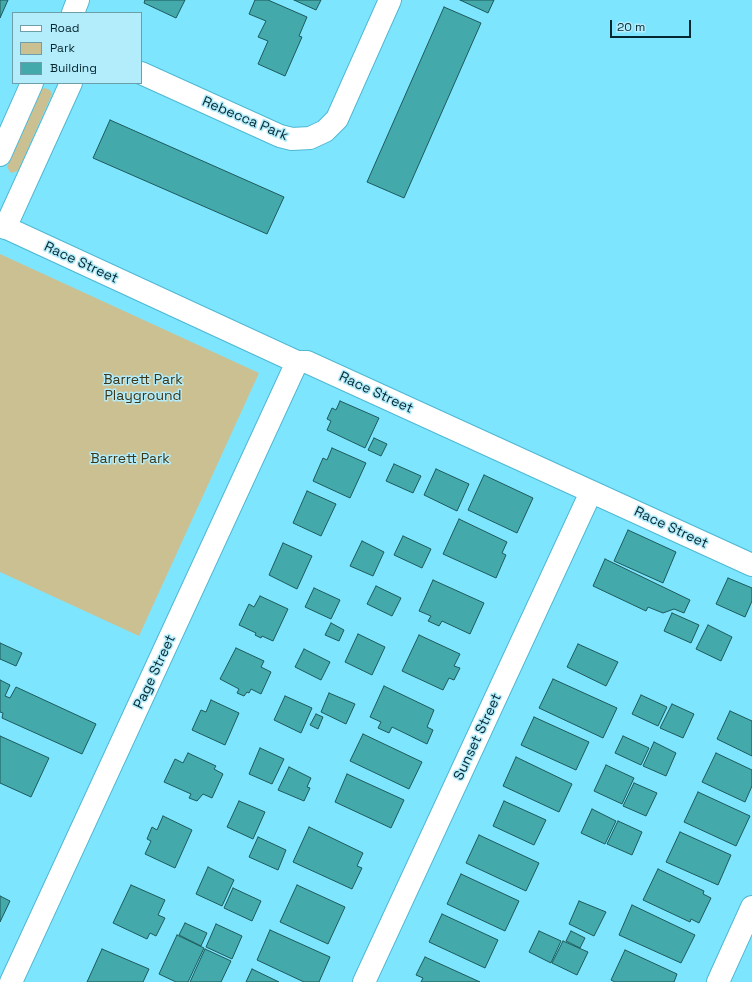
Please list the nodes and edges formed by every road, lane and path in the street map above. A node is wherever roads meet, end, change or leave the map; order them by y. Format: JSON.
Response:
{"nodes":[{"id":1,"x":78,"y":0,"type":"edge"},
{"id":2,"x":390,"y":0,"type":"edge"},
{"id":3,"x":72,"y":12,"type":"edge"},
{"id":4,"x":142,"y":73,"type":"edge"},
{"id":5,"x":32,"y":84,"type":"edge"},
{"id":6,"x":71,"y":84,"type":"edge"},
{"id":7,"x":0,"y":155,"type":"edge"},
{"id":8,"x":3,"y":226,"type":"edge"},
{"id":9,"x":297,"y":362,"type":"junction"},
{"id":10,"x":591,"y":492,"type":"junction"},
{"id":11,"x":752,"y":565,"type":"edge"},
{"id":12,"x":752,"y":907,"type":"edge"},
{"id":13,"x":9,"y":979,"type":"edge"},
{"id":14,"x":364,"y":982,"type":"edge"},
{"id":15,"x":718,"y":982,"type":"edge"}],
"edges":[{"from":1,"to":3,"type":"street"},
{"from":2,"to":4,"type":"street","name":"Rebecca Park"},
{"from":5,"to":7,"type":"street"},
{"from":6,"to":8,"type":"street"},
{"from":8,"to":9,"type":"street","name":"Race Street"},
{"from":9,"to":10,"type":"street","name":"Race Street"},
{"from":9,"to":13,"type":"street","name":"Page Street"},
{"from":10,"to":11,"type":"street","name":"Race Street"},
{"from":10,"to":14,"type":"street","name":"Sunset Street"},
{"from":12,"to":15,"type":"street"}]}
